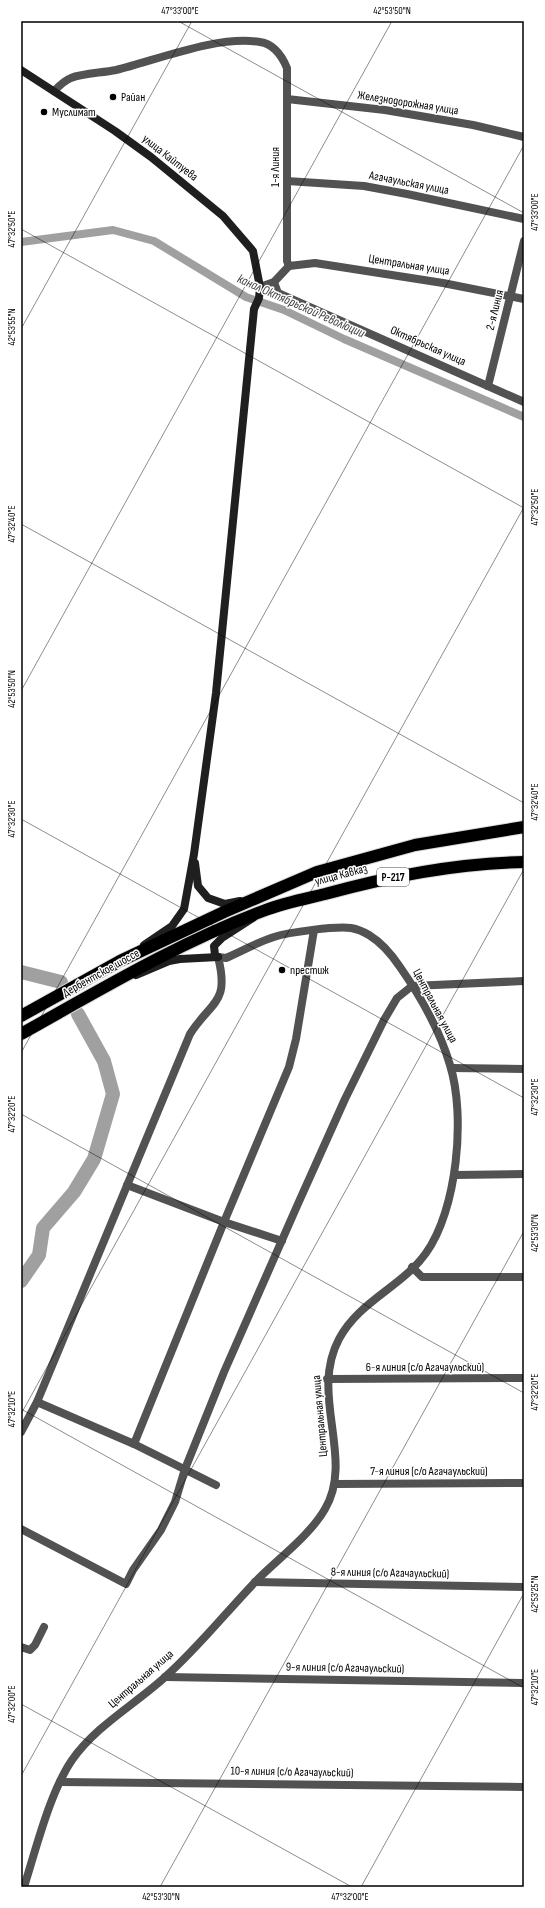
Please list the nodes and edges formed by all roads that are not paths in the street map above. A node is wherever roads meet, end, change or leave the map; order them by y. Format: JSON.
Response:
{"nodes":[{"id":1,"x":21,"y":70,"type":"edge"},
{"id":2,"x":54,"y":91,"type":"junction"},
{"id":3,"x":287,"y":99,"type":"junction"},
{"id":4,"x":524,"y":137,"type":"edge"},
{"id":5,"x":287,"y":181,"type":"junction"},
{"id":6,"x":524,"y":219,"type":"edge"},
{"id":7,"x":524,"y":241,"type":"edge"},
{"id":8,"x":289,"y":266,"type":"junction"},
{"id":9,"x":274,"y":282,"type":"junction"},
{"id":10,"x":260,"y":287,"type":"junction"},
{"id":11,"x":511,"y":296,"type":"junction"},
{"id":12,"x":524,"y":299,"type":"edge"},
{"id":13,"x":488,"y":386,"type":"junction"},
{"id":14,"x":524,"y":402,"type":"edge"},
{"id":15,"x":524,"y":826,"type":"edge"},
{"id":16,"x":194,"y":854,"type":"junction"},
{"id":17,"x":524,"y":862,"type":"edge"},
{"id":18,"x":260,"y":897,"type":"junction"},
{"id":19,"x":264,"y":910,"type":"junction"},
{"id":20,"x":314,"y":930,"type":"junction"},
{"id":21,"x":197,"y":940,"type":"joint"},
{"id":22,"x":218,"y":957,"type":"junction"},
{"id":23,"x":120,"y":961,"type":"junction"},
{"id":24,"x":524,"y":981,"type":"edge"},
{"id":25,"x":412,"y":986,"type":"junction"},
{"id":26,"x":105,"y":987,"type":"junction"},
{"id":27,"x":21,"y":1016,"type":"edge"},
{"id":28,"x":21,"y":1034,"type":"edge"},
{"id":29,"x":452,"y":1068,"type":"junction"},
{"id":30,"x":524,"y":1069,"type":"edge"},
{"id":31,"x":524,"y":1174,"type":"edge"},
{"id":32,"x":454,"y":1175,"type":"junction"},
{"id":33,"x":127,"y":1185,"type":"junction"},
{"id":34,"x":224,"y":1222,"type":"junction"},
{"id":35,"x":282,"y":1241,"type":"junction"},
{"id":36,"x":412,"y":1268,"type":"junction"},
{"id":37,"x":524,"y":1277,"type":"edge"},
{"id":38,"x":524,"y":1378,"type":"edge"},
{"id":39,"x":327,"y":1379,"type":"junction"},
{"id":40,"x":37,"y":1402,"type":"junction"},
{"id":41,"x":21,"y":1432,"type":"edge"},
{"id":42,"x":134,"y":1444,"type":"junction"},
{"id":43,"x":185,"y":1469,"type":"junction"},
{"id":44,"x":524,"y":1483,"type":"edge"},
{"id":45,"x":335,"y":1484,"type":"junction"},
{"id":46,"x":216,"y":1485,"type":"dead end"},
{"id":47,"x":21,"y":1529,"type":"edge"},
{"id":48,"x":255,"y":1582,"type":"junction"},
{"id":49,"x":524,"y":1587,"type":"edge"},
{"id":50,"x":44,"y":1627,"type":"dead end"},
{"id":51,"x":21,"y":1647,"type":"edge"},
{"id":52,"x":165,"y":1677,"type":"junction"},
{"id":53,"x":524,"y":1683,"type":"edge"},
{"id":54,"x":60,"y":1782,"type":"junction"},
{"id":55,"x":524,"y":1787,"type":"edge"},
{"id":56,"x":24,"y":1887,"type":"edge"}],
"edges":[{"from":1,"to":2,"type":"main road","name":"улица Кайтуева"},
{"from":2,"to":3,"type":"street","name":"1-я Линия"},
{"from":2,"to":10,"type":"main road","name":"улица Кайтуева"},
{"from":3,"to":4,"type":"street","name":"Железнодорожная улица"},
{"from":3,"to":5,"type":"street","name":"1-я Линия"},
{"from":5,"to":6,"type":"street","name":"Агачаульская улица"},
{"from":5,"to":8,"type":"street","name":"1-я Линия"},
{"from":7,"to":11,"type":"street","name":"2-я Линия"},
{"from":8,"to":9,"type":"street"},
{"from":8,"to":11,"type":"street","name":"Центральная улица"},
{"from":9,"to":10,"type":"street"},
{"from":9,"to":13,"type":"street","name":"Октябрьская улица"},
{"from":10,"to":16,"type":"main road","name":"улица Кайтуева"},
{"from":11,"to":12,"type":"street","name":"Центральная улица"},
{"from":11,"to":13,"type":"street","name":"2-я Линия"},
{"from":13,"to":14,"type":"street","name":"Октябрьская улица"},
{"from":15,"to":18,"type":"highway"},
{"from":16,"to":18,"type":"main road"},
{"from":16,"to":23,"type":"main road"},
{"from":17,"to":19,"type":"highway","name":"улица Кавказ","number":"Р-217"},
{"from":18,"to":23,"type":"highway"},
{"from":19,"to":21,"type":"highway","name":"улица Кавказ","number":"Р-217"},
{"from":19,"to":22,"type":"main road"},
{"from":20,"to":22,"type":"street","name":"Центральная улица"},
{"from":20,"to":25,"type":"street","name":"Центральная улица"},
{"from":20,"to":34,"type":"street"},
{"from":21,"to":26,"type":"highway","name":"Дербентское шоссе"},
{"from":22,"to":26,"type":"main road"},
{"from":22,"to":33,"type":"street"},
{"from":23,"to":27,"type":"highway"},
{"from":24,"to":25,"type":"street"},
{"from":25,"to":29,"type":"street","name":"Центральная улица"},
{"from":25,"to":35,"type":"street"},
{"from":26,"to":28,"type":"highway","name":"Дербентское шоссе"},
{"from":29,"to":30,"type":"street"},
{"from":29,"to":32,"type":"street","name":"Центральная улица"},
{"from":31,"to":32,"type":"street"},
{"from":32,"to":36,"type":"street","name":"Центральная улица"},
{"from":33,"to":34,"type":"street"},
{"from":33,"to":40,"type":"street"},
{"from":34,"to":35,"type":"street"},
{"from":34,"to":42,"type":"street"},
{"from":35,"to":43,"type":"street"},
{"from":36,"to":37,"type":"street"},
{"from":36,"to":39,"type":"street","name":"Центральная улица"},
{"from":38,"to":39,"type":"street","name":"6-я линия (с/о Агачаульский)"},
{"from":39,"to":45,"type":"street","name":"Центральная улица"},
{"from":40,"to":41,"type":"street"},
{"from":40,"to":42,"type":"street"},
{"from":42,"to":43,"type":"street"},
{"from":43,"to":46,"type":"street"},
{"from":43,"to":47,"type":"street"},
{"from":44,"to":45,"type":"street","name":"7-я линия (с/о Агачаульский)"},
{"from":45,"to":48,"type":"street","name":"Центральная улица"},
{"from":48,"to":49,"type":"street","name":"8-я линия (с/о Агачаульский)"},
{"from":48,"to":52,"type":"street","name":"Центральная улица"},
{"from":50,"to":51,"type":"street"},
{"from":52,"to":53,"type":"street","name":"9-я линия (с/о Агачаульский)"},
{"from":52,"to":54,"type":"street","name":"Центральная улица"},
{"from":54,"to":55,"type":"street","name":"10-я линия (с/о Агачаульский)"},
{"from":54,"to":56,"type":"street","name":"Центральная улица"}]}
